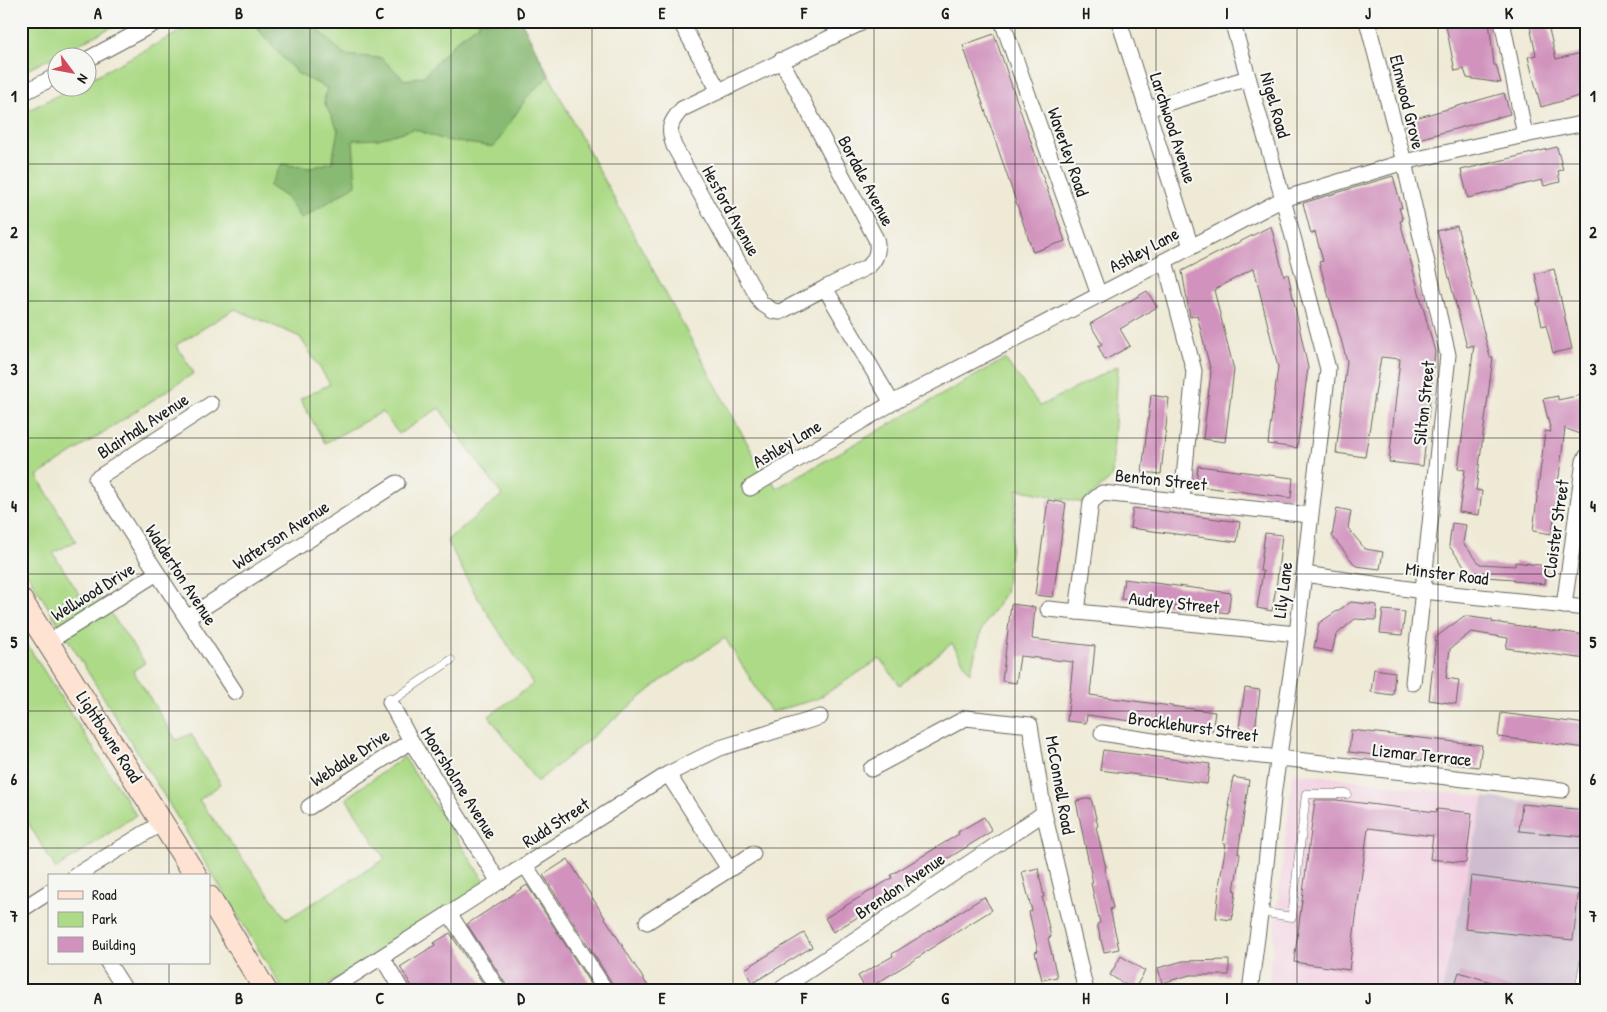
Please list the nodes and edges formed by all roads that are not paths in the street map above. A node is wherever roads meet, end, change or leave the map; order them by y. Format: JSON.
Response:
{"nodes":[{"id":1,"x":159,"y":21,"type":"edge"},
{"id":2,"x":680,"y":21,"type":"edge"},
{"id":3,"x":865,"y":21,"type":"edge"},
{"id":4,"x":1002,"y":21,"type":"edge"},
{"id":5,"x":1119,"y":21,"type":"edge"},
{"id":6,"x":1232,"y":21,"type":"edge"},
{"id":7,"x":1367,"y":21,"type":"edge"},
{"id":8,"x":1502,"y":21,"type":"edge"},
{"id":9,"x":98,"y":54,"type":"edge"},
{"id":10,"x":782,"y":60,"type":"junction"},
{"id":11,"x":1248,"y":78,"type":"junction"},
{"id":12,"x":48,"y":80,"type":"edge"},
{"id":13,"x":718,"y":91,"type":"junction"},
{"id":14,"x":21,"y":94,"type":"edge"},
{"id":15,"x":1147,"y":109,"type":"junction"},
{"id":16,"x":1586,"y":123,"type":"edge"},
{"id":17,"x":1525,"y":135,"type":"junction"},
{"id":18,"x":1404,"y":162,"type":"junction"},
{"id":19,"x":1283,"y":199,"type":"junction"},
{"id":20,"x":1191,"y":247,"type":"junction"},
{"id":21,"x":1165,"y":261,"type":"junction"},
{"id":22,"x":825,"y":288,"type":"junction"},
{"id":23,"x":1099,"y":295,"type":"junction"},
{"id":24,"x":892,"y":403,"type":"junction"},
{"id":25,"x":211,"y":404,"type":"dead end"},
{"id":26,"x":1586,"y":458,"type":"edge"},
{"id":27,"x":96,"y":479,"type":"joint"},
{"id":28,"x":397,"y":483,"type":"dead end"},
{"id":29,"x":750,"y":488,"type":"dead end"},
{"id":30,"x":1182,"y":500,"type":"junction"},
{"id":31,"x":1582,"y":502,"type":"edge"},
{"id":32,"x":1310,"y":515,"type":"junction"},
{"id":33,"x":157,"y":573,"type":"junction"},
{"id":34,"x":1304,"y":574,"type":"junction"},
{"id":35,"x":1423,"y":591,"type":"junction"},
{"id":36,"x":21,"y":600,"type":"edge"},
{"id":37,"x":1564,"y":606,"type":"junction"},
{"id":38,"x":1586,"y":608,"type":"edge"},
{"id":39,"x":1048,"y":609,"type":"dead end"},
{"id":40,"x":1077,"y":612,"type":"junction"},
{"id":41,"x":187,"y":618,"type":"junction"},
{"id":42,"x":1297,"y":634,"type":"junction"},
{"id":43,"x":48,"y":642,"type":"junction"},
{"id":44,"x":451,"y":660,"type":"dead end"},
{"id":45,"x":1414,"y":683,"type":"dead end"},
{"id":46,"x":235,"y":692,"type":"dead end"},
{"id":47,"x":390,"y":702,"type":"joint"},
{"id":48,"x":820,"y":717,"type":"dead end"},
{"id":49,"x":1102,"y":733,"type":"dead end"},
{"id":50,"x":411,"y":741,"type":"junction"},
{"id":51,"x":1278,"y":758,"type":"junction"},
{"id":52,"x":870,"y":769,"type":"dead end"},
{"id":53,"x":668,"y":774,"type":"junction"},
{"id":54,"x":1562,"y":790,"type":"dead end"},
{"id":55,"x":1347,"y":794,"type":"dead end"},
{"id":56,"x":309,"y":807,"type":"dead end"},
{"id":57,"x":1044,"y":813,"type":"junction"},
{"id":58,"x":163,"y":822,"type":"junction"},
{"id":59,"x":753,"y":854,"type":"dead end"},
{"id":60,"x":525,"y":865,"type":"junction"},
{"id":61,"x":729,"y":869,"type":"junction"},
{"id":62,"x":78,"y":874,"type":"edge"},
{"id":63,"x":195,"y":874,"type":"edge"},
{"id":64,"x":498,"y":882,"type":"junction"},
{"id":65,"x":48,"y":893,"type":"edge"},
{"id":66,"x":210,"y":899,"type":"edge"},
{"id":67,"x":21,"y":910,"type":"edge"},
{"id":68,"x":1260,"y":912,"type":"junction"},
{"id":69,"x":449,"y":913,"type":"junction"},
{"id":70,"x":647,"y":922,"type":"dead end"},
{"id":71,"x":1586,"y":951,"type":"edge"},
{"id":72,"x":382,"y":957,"type":"junction"},
{"id":73,"x":109,"y":964,"type":"edge"},
{"id":74,"x":126,"y":991,"type":"edge"},
{"id":75,"x":266,"y":991,"type":"edge"},
{"id":76,"x":328,"y":991,"type":"edge"},
{"id":77,"x":402,"y":991,"type":"edge"},
{"id":78,"x":499,"y":991,"type":"edge"},
{"id":79,"x":606,"y":991,"type":"edge"},
{"id":80,"x":778,"y":991,"type":"edge"},
{"id":81,"x":1086,"y":991,"type":"edge"},
{"id":82,"x":1250,"y":991,"type":"edge"},
{"id":83,"x":1579,"y":991,"type":"edge"}],
"edges":[{"from":1,"to":9,"type":"street"},
{"from":2,"to":13,"type":"street"},
{"from":3,"to":10,"type":"street"},
{"from":4,"to":23,"type":"street","name":"Waverley Road"},
{"from":5,"to":15,"type":"street","name":"Larchwood Avenue"},
{"from":6,"to":11,"type":"street","name":"Nigel Road"},
{"from":7,"to":18,"type":"street","name":"Elmwood Grove"},
{"from":8,"to":17,"type":"street"},
{"from":10,"to":13,"type":"street"},
{"from":10,"to":22,"type":"street","name":"Bordale Avenue"},
{"from":11,"to":15,"type":"street"},
{"from":11,"to":19,"type":"street","name":"Nigel Road"},
{"from":12,"to":14,"type":"street"},
{"from":13,"to":22,"type":"street","name":"Hesford Avenue"},
{"from":15,"to":20,"type":"street","name":"Larchwood Avenue"},
{"from":16,"to":17,"type":"street","name":"Ashley Lane"},
{"from":17,"to":18,"type":"street","name":"Ashley Lane"},
{"from":18,"to":19,"type":"street","name":"Ashley Lane"},
{"from":18,"to":35,"type":"street","name":"Silton Street"},
{"from":19,"to":20,"type":"street","name":"Ashley Lane"},
{"from":19,"to":32,"type":"street","name":"Lily Lane"},
{"from":20,"to":21,"type":"street","name":"Ashley Lane"},
{"from":21,"to":23,"type":"street","name":"Ashley Lane"},
{"from":21,"to":30,"type":"street"},
{"from":22,"to":24,"type":"street"},
{"from":23,"to":24,"type":"street","name":"Ashley Lane"},
{"from":24,"to":29,"type":"street","name":"Ashley Lane"},
{"from":25,"to":27,"type":"street","name":"Blairhall Avenue"},
{"from":26,"to":31,"type":"street","name":"Cloister Street"},
{"from":27,"to":33,"type":"street","name":"Walderton Avenue"},
{"from":28,"to":41,"type":"street","name":"Waterson Avenue"},
{"from":30,"to":32,"type":"street","name":"Benton Street"},
{"from":30,"to":40,"type":"street","name":"Benton Street"},
{"from":31,"to":37,"type":"street","name":"Cloister Street"},
{"from":32,"to":34,"type":"street","name":"Lily Lane"},
{"from":33,"to":41,"type":"street","name":"Walderton Avenue"},
{"from":33,"to":43,"type":"street","name":"Wellwood Drive"},
{"from":34,"to":35,"type":"street","name":"Minster Road"},
{"from":34,"to":42,"type":"street","name":"Lily Lane"},
{"from":35,"to":37,"type":"street","name":"Minster Road"},
{"from":35,"to":45,"type":"street","name":"Silton Street"},
{"from":36,"to":43,"type":"main road","name":"Lightbowne Road"},
{"from":37,"to":38,"type":"street","name":"Minster Road"},
{"from":39,"to":40,"type":"street","name":"Audrey Street"},
{"from":40,"to":42,"type":"street","name":"Audrey Street"},
{"from":41,"to":46,"type":"street","name":"Walderton Avenue"},
{"from":42,"to":51,"type":"street","name":"Lily Lane"},
{"from":43,"to":58,"type":"main road","name":"Lightbowne Road"},
{"from":44,"to":47,"type":"lane"},
{"from":47,"to":50,"type":"street","name":"Moorsholme Avenue"},
{"from":48,"to":53,"type":"street","name":"Rudd Street"},
{"from":49,"to":51,"type":"street","name":"Brocklehurst Street"},
{"from":50,"to":56,"type":"street","name":"Webdale Drive"},
{"from":50,"to":64,"type":"street","name":"Moorsholme Avenue"},
{"from":51,"to":54,"type":"street","name":"Lizmar Terrace"},
{"from":51,"to":68,"type":"street","name":"Lily Lane"},
{"from":52,"to":57,"type":"street","name":"McConnell Road"},
{"from":53,"to":60,"type":"street","name":"Rudd Street"},
{"from":53,"to":61,"type":"street"},
{"from":55,"to":68,"type":"lane"},
{"from":57,"to":80,"type":"street","name":"Brendon Avenue"},
{"from":57,"to":81,"type":"street","name":"McConnell Road"},
{"from":58,"to":62,"type":"street"},
{"from":58,"to":63,"type":"main road","name":"Lightbowne Road"},
{"from":59,"to":61,"type":"street"},
{"from":60,"to":64,"type":"street","name":"Rudd Street"},
{"from":60,"to":79,"type":"street"},
{"from":61,"to":70,"type":"street"},
{"from":64,"to":69,"type":"street","name":"Rudd Street"},
{"from":65,"to":67,"type":"street"},
{"from":66,"to":75,"type":"main road"},
{"from":68,"to":82,"type":"street","name":"Lily Lane"},
{"from":69,"to":72,"type":"street","name":"Rudd Street"},
{"from":69,"to":78,"type":"street"},
{"from":71,"to":83,"type":"lane"},
{"from":72,"to":76,"type":"street","name":"Rudd Street"},
{"from":72,"to":77,"type":"street"},
{"from":73,"to":74,"type":"street"}]}
